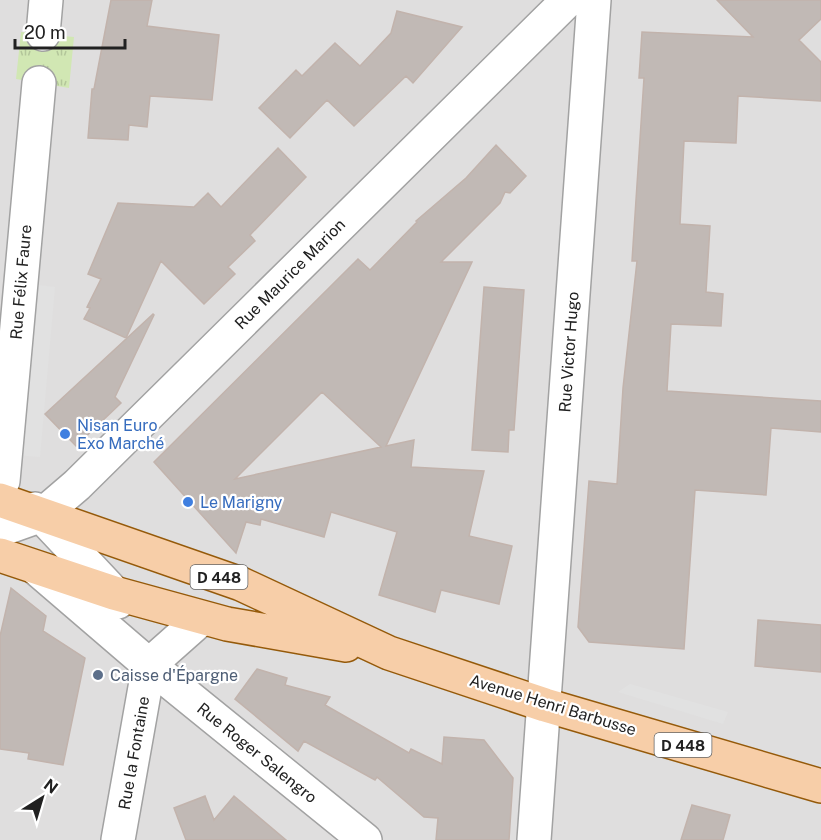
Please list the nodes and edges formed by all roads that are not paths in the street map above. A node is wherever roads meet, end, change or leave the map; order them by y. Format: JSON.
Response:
{"nodes":[{"id":1,"x":46,"y":0,"type":"edge"},
{"id":2,"x":568,"y":0,"type":"edge"},
{"id":3,"x":594,"y":0,"type":"edge"},
{"id":4,"x":43,"y":34,"type":"dead end"},
{"id":5,"x":39,"y":83,"type":"dead end"},
{"id":6,"x":1,"y":486,"type":"edge"},
{"id":7,"x":42,"y":515,"type":"junction"},
{"id":8,"x":0,"y":530,"type":"edge"},
{"id":9,"x":0,"y":555,"type":"edge"},
{"id":10,"x":36,"y":568,"type":"junction"},
{"id":11,"x":114,"y":593,"type":"junction"},
{"id":12,"x":202,"y":618,"type":"junction"},
{"id":13,"x":389,"y":653,"type":"junction"},
{"id":14,"x":150,"y":665,"type":"junction"},
{"id":15,"x":545,"y":705,"type":"junction"},
{"id":16,"x":821,"y":786,"type":"edge"},
{"id":17,"x":118,"y":840,"type":"edge"},
{"id":18,"x":365,"y":840,"type":"edge"},
{"id":19,"x":534,"y":840,"type":"edge"}],
"edges":[{"from":1,"to":4,"type":"street"},
{"from":2,"to":7,"type":"street","name":"Rue Maurice Marion"},
{"from":3,"to":15,"type":"street","name":"Rue Victor Hugo"},
{"from":5,"to":6,"type":"street","name":"Rue Félix Faure"},
{"from":6,"to":7,"type":"main road","name":"Avenue Henri Barbusse","number":"D 448"},
{"from":7,"to":8,"type":"street","name":"Rue Maurice Marion"},
{"from":7,"to":11,"type":"street","name":"Rue Roger Salengro"},
{"from":7,"to":13,"type":"main road","name":"Avenue Henri Barbusse","number":"D 448"},
{"from":9,"to":10,"type":"main road","name":"Avenue Henri Barbusse","number":"D 448"},
{"from":10,"to":11,"type":"main road","name":"Avenue Henri Barbusse","number":"D 448"},
{"from":10,"to":14,"type":"street","name":"Rue Roger Salengro"},
{"from":11,"to":12,"type":"main road","name":"Avenue Henri Barbusse","number":"D 448"},
{"from":11,"to":14,"type":"street","name":"Rue Roger Salengro"},
{"from":12,"to":13,"type":"main road","name":"Avenue Henri Barbusse","number":"D 448"},
{"from":12,"to":14,"type":"street"},
{"from":13,"to":15,"type":"main road","name":"Avenue Henri Barbusse","number":"D 448"},
{"from":14,"to":17,"type":"street","name":"Rue la Fontaine"},
{"from":14,"to":18,"type":"street","name":"Rue Roger Salengro"},
{"from":15,"to":16,"type":"main road","name":"Avenue Henri Barbusse","number":"D 448"},
{"from":15,"to":19,"type":"street","name":"Rue Victor Hugo"}]}
